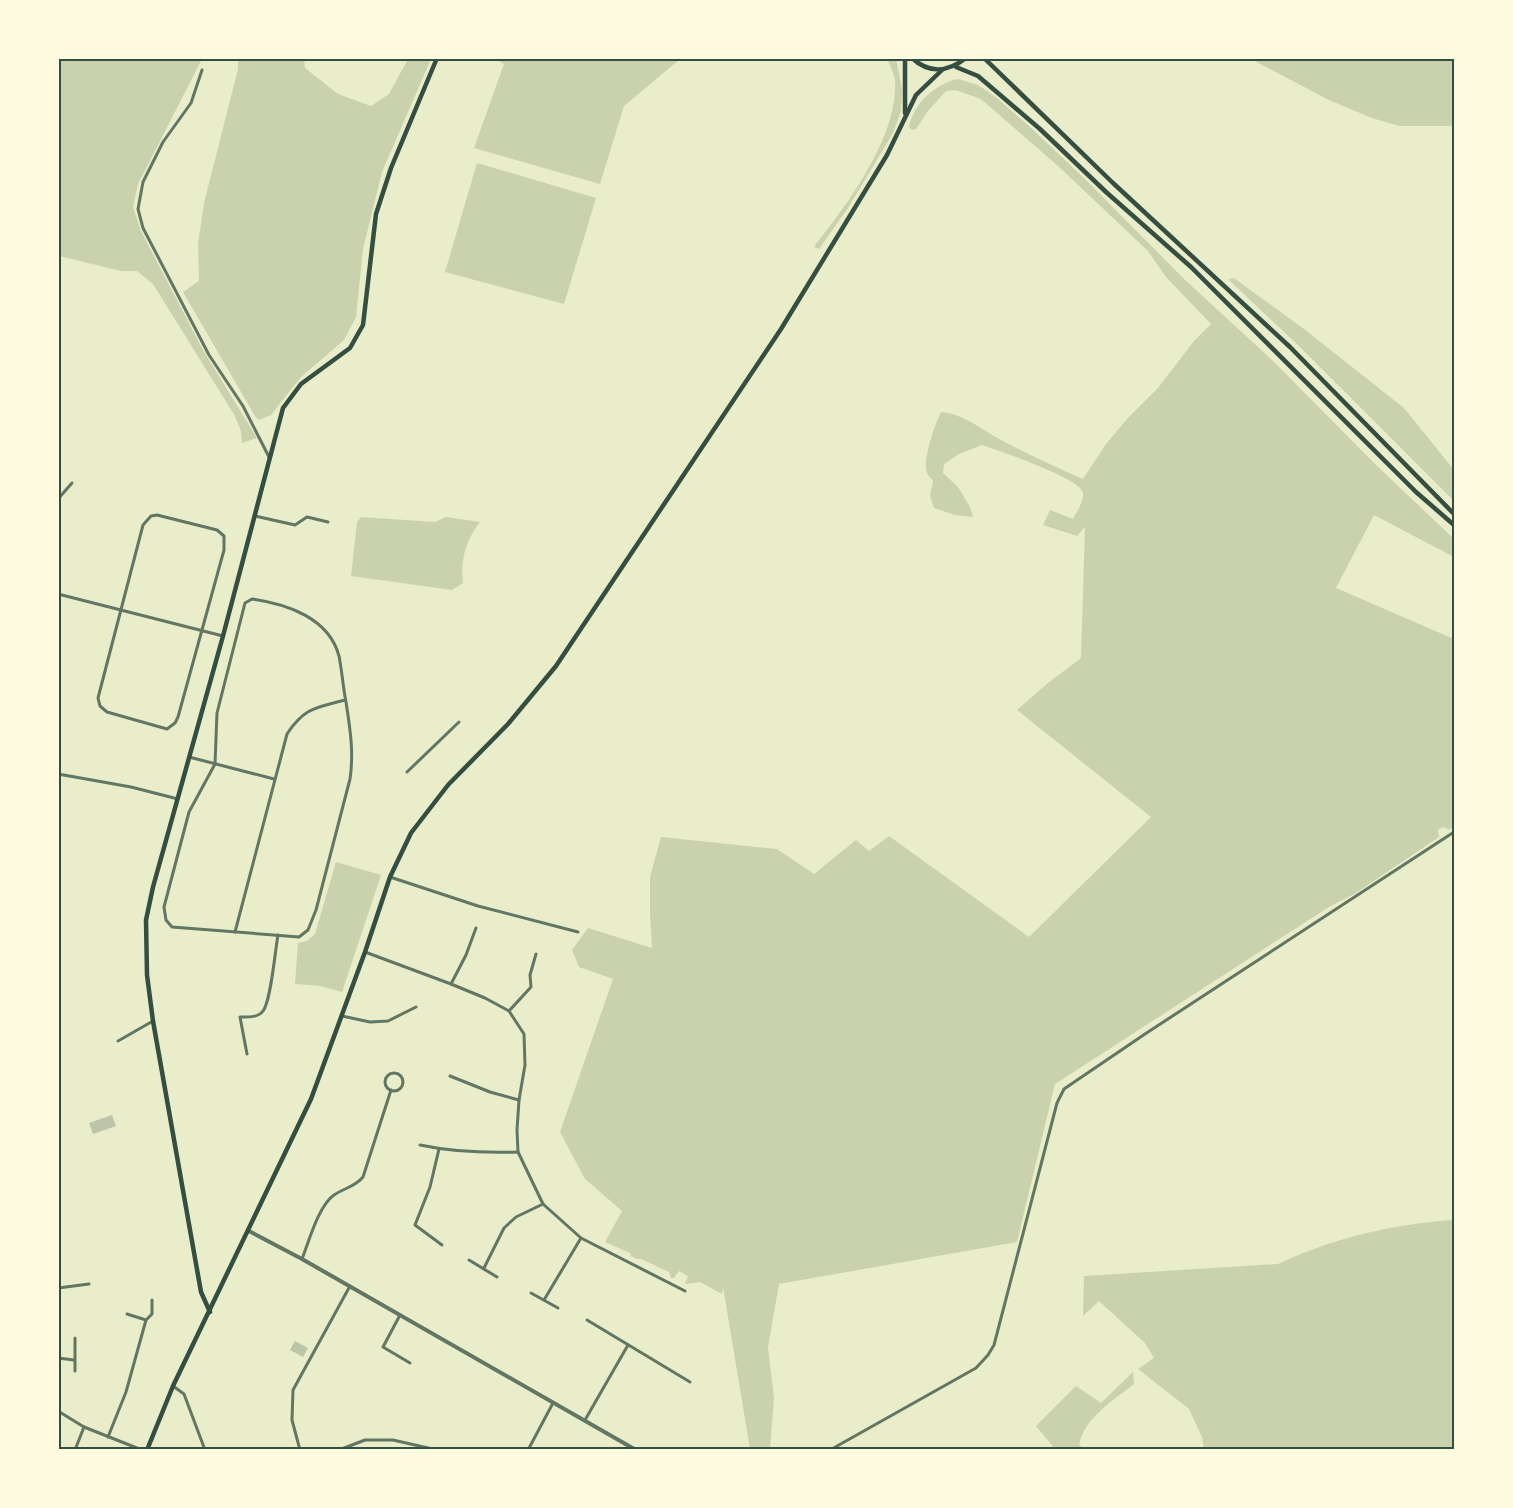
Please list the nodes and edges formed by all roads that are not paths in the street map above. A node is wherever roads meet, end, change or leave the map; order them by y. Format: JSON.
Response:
{"nodes":[{"id":1,"x":437,"y":58,"type":"edge"},
{"id":2,"x":905,"y":58,"type":"edge"},
{"id":3,"x":912,"y":58,"type":"edge"},
{"id":4,"x":966,"y":58,"type":"edge"},
{"id":5,"x":984,"y":58,"type":"edge"},
{"id":6,"x":956,"y":66,"type":"junction"},
{"id":7,"x":202,"y":70,"type":"dead end"},
{"id":8,"x":942,"y":70,"type":"junction"},
{"id":9,"x":905,"y":116,"type":"junction"},
{"id":10,"x":270,"y":458,"type":"junction"},
{"id":11,"x":72,"y":483,"type":"dead end"},
{"id":12,"x":58,"y":499,"type":"edge"},
{"id":13,"x":1455,"y":514,"type":"edge"},
{"id":14,"x":255,"y":516,"type":"junction"},
{"id":15,"x":328,"y":522,"type":"dead end"},
{"id":16,"x":1455,"y":525,"type":"edge"},
{"id":17,"x":58,"y":594,"type":"edge"},
{"id":18,"x":120,"y":610,"type":"junction"},
{"id":19,"x":202,"y":631,"type":"junction"},
{"id":20,"x":223,"y":636,"type":"junction"},
{"id":21,"x":345,"y":700,"type":"junction"},
{"id":22,"x":459,"y":722,"type":"dead end"},
{"id":23,"x":189,"y":757,"type":"junction"},
{"id":24,"x":215,"y":764,"type":"junction"},
{"id":25,"x":407,"y":772,"type":"dead end"},
{"id":26,"x":58,"y":774,"type":"edge"},
{"id":27,"x":274,"y":779,"type":"junction"},
{"id":28,"x":178,"y":799,"type":"junction"},
{"id":29,"x":1455,"y":832,"type":"edge"},
{"id":30,"x":390,"y":877,"type":"junction"},
{"id":31,"x":476,"y":928,"type":"dead end"},
{"id":32,"x":235,"y":932,"type":"junction"},
{"id":33,"x":578,"y":932,"type":"dead end"},
{"id":34,"x":278,"y":935,"type":"junction"},
{"id":35,"x":365,"y":952,"type":"junction"},
{"id":36,"x":536,"y":954,"type":"dead end"},
{"id":37,"x":452,"y":984,"type":"junction"},
{"id":38,"x":416,"y":1007,"type":"dead end"},
{"id":39,"x":509,"y":1011,"type":"junction"},
{"id":40,"x":342,"y":1016,"type":"junction"},
{"id":41,"x":153,"y":1021,"type":"junction"},
{"id":42,"x":118,"y":1041,"type":"dead end"},
{"id":43,"x":247,"y":1054,"type":"dead end"},
{"id":44,"x":450,"y":1076,"type":"dead end"},
{"id":45,"x":391,"y":1090,"type":"junction"},
{"id":46,"x":519,"y":1101,"type":"junction"},
{"id":47,"x":420,"y":1144,"type":"dead end"},
{"id":48,"x":439,"y":1149,"type":"junction"},
{"id":49,"x":519,"y":1152,"type":"junction"},
{"id":50,"x":543,"y":1204,"type":"junction"},
{"id":51,"x":249,"y":1231,"type":"junction"},
{"id":52,"x":581,"y":1238,"type":"junction"},
{"id":53,"x":442,"y":1245,"type":"dead end"},
{"id":54,"x":302,"y":1258,"type":"junction"},
{"id":55,"x":469,"y":1260,"type":"dead end"},
{"id":56,"x":484,"y":1268,"type":"junction"},
{"id":57,"x":497,"y":1277,"type":"dead end"},
{"id":58,"x":89,"y":1284,"type":"dead end"},
{"id":59,"x":350,"y":1286,"type":"junction"},
{"id":60,"x":58,"y":1288,"type":"edge"},
{"id":61,"x":684,"y":1291,"type":"dead end"},
{"id":62,"x":531,"y":1293,"type":"dead end"},
{"id":63,"x":152,"y":1300,"type":"dead end"},
{"id":64,"x":544,"y":1300,"type":"junction"},
{"id":65,"x":558,"y":1308,"type":"dead end"},
{"id":66,"x":210,"y":1312,"type":"junction"},
{"id":67,"x":128,"y":1314,"type":"dead end"},
{"id":68,"x":400,"y":1315,"type":"junction"},
{"id":69,"x":146,"y":1320,"type":"junction"},
{"id":70,"x":587,"y":1320,"type":"dead end"},
{"id":71,"x":75,"y":1338,"type":"dead end"},
{"id":72,"x":628,"y":1345,"type":"junction"},
{"id":73,"x":58,"y":1358,"type":"edge"},
{"id":74,"x":74,"y":1359,"type":"junction"},
{"id":75,"x":410,"y":1363,"type":"dead end"},
{"id":76,"x":75,"y":1371,"type":"dead end"},
{"id":77,"x":690,"y":1382,"type":"dead end"},
{"id":78,"x":173,"y":1386,"type":"junction"},
{"id":79,"x":553,"y":1403,"type":"junction"},
{"id":80,"x":58,"y":1411,"type":"edge"},
{"id":81,"x":585,"y":1420,"type":"junction"},
{"id":82,"x":84,"y":1427,"type":"junction"},
{"id":83,"x":108,"y":1437,"type":"junction"},
{"id":84,"x":75,"y":1449,"type":"edge"},
{"id":85,"x":142,"y":1449,"type":"edge"},
{"id":86,"x":147,"y":1449,"type":"edge"},
{"id":87,"x":205,"y":1449,"type":"edge"},
{"id":88,"x":300,"y":1449,"type":"edge"},
{"id":89,"x":339,"y":1449,"type":"edge"},
{"id":90,"x":437,"y":1449,"type":"edge"},
{"id":91,"x":528,"y":1449,"type":"edge"},
{"id":92,"x":636,"y":1449,"type":"edge"},
{"id":93,"x":830,"y":1449,"type":"edge"}],
"edges":[{"from":1,"to":10,"type":"main road"},
{"from":2,"to":9,"type":"main road"},
{"from":3,"to":8,"type":"main road"},
{"from":4,"to":6,"type":"main road"},
{"from":5,"to":13,"type":"main road"},
{"from":6,"to":8,"type":"main road"},
{"from":6,"to":16,"type":"main road"},
{"from":7,"to":10,"type":"street"},
{"from":8,"to":9,"type":"main road"},
{"from":9,"to":30,"type":"main road"},
{"from":10,"to":14,"type":"main road"},
{"from":11,"to":12,"type":"street"},
{"from":14,"to":15,"type":"street"},
{"from":14,"to":20,"type":"main road"},
{"from":17,"to":18,"type":"street"},
{"from":18,"to":19,"type":"street"},
{"from":18,"to":19,"type":"street"},
{"from":18,"to":19,"type":"street"},
{"from":19,"to":20,"type":"street"},
{"from":20,"to":23,"type":"main road"},
{"from":21,"to":24,"type":"street"},
{"from":21,"to":27,"type":"street"},
{"from":21,"to":34,"type":"street"},
{"from":22,"to":25,"type":"street"},
{"from":23,"to":24,"type":"street"},
{"from":23,"to":28,"type":"main road"},
{"from":24,"to":27,"type":"street"},
{"from":24,"to":32,"type":"street"},
{"from":26,"to":28,"type":"street"},
{"from":27,"to":32,"type":"street"},
{"from":28,"to":41,"type":"main road"},
{"from":29,"to":93,"type":"street"},
{"from":30,"to":33,"type":"street"},
{"from":30,"to":35,"type":"main road"},
{"from":31,"to":37,"type":"street"},
{"from":32,"to":34,"type":"street"},
{"from":34,"to":43,"type":"street"},
{"from":35,"to":37,"type":"street"},
{"from":35,"to":40,"type":"main road"},
{"from":36,"to":39,"type":"street"},
{"from":37,"to":39,"type":"street"},
{"from":38,"to":40,"type":"street"},
{"from":39,"to":46,"type":"street"},
{"from":40,"to":51,"type":"main road"},
{"from":41,"to":42,"type":"street"},
{"from":41,"to":66,"type":"main road"},
{"from":44,"to":46,"type":"street"},
{"from":45,"to":45,"type":"street"},
{"from":45,"to":54,"type":"street"},
{"from":46,"to":49,"type":"street"},
{"from":47,"to":48,"type":"street"},
{"from":48,"to":49,"type":"street"},
{"from":48,"to":53,"type":"street"},
{"from":49,"to":50,"type":"street"},
{"from":50,"to":52,"type":"street"},
{"from":50,"to":56,"type":"street"},
{"from":51,"to":54,"type":"street"},
{"from":51,"to":66,"type":"main road"},
{"from":52,"to":61,"type":"street"},
{"from":52,"to":64,"type":"street"},
{"from":54,"to":59,"type":"street"},
{"from":55,"to":56,"type":"street"},
{"from":56,"to":57,"type":"street"},
{"from":58,"to":60,"type":"street"},
{"from":59,"to":68,"type":"street"},
{"from":59,"to":88,"type":"street"},
{"from":62,"to":64,"type":"street"},
{"from":63,"to":69,"type":"street"},
{"from":64,"to":65,"type":"street"},
{"from":66,"to":78,"type":"main road"},
{"from":67,"to":69,"type":"street"},
{"from":68,"to":75,"type":"street"},
{"from":68,"to":79,"type":"street"},
{"from":69,"to":83,"type":"street"},
{"from":70,"to":72,"type":"street"},
{"from":71,"to":74,"type":"street"},
{"from":72,"to":77,"type":"street"},
{"from":72,"to":81,"type":"street"},
{"from":73,"to":74,"type":"street"},
{"from":74,"to":76,"type":"street"},
{"from":78,"to":86,"type":"main road"},
{"from":78,"to":87,"type":"street"},
{"from":79,"to":81,"type":"street"},
{"from":79,"to":91,"type":"street"},
{"from":80,"to":82,"type":"street"},
{"from":81,"to":92,"type":"street"},
{"from":82,"to":83,"type":"street"},
{"from":82,"to":84,"type":"street"},
{"from":83,"to":85,"type":"street"},
{"from":89,"to":90,"type":"street"}]}
